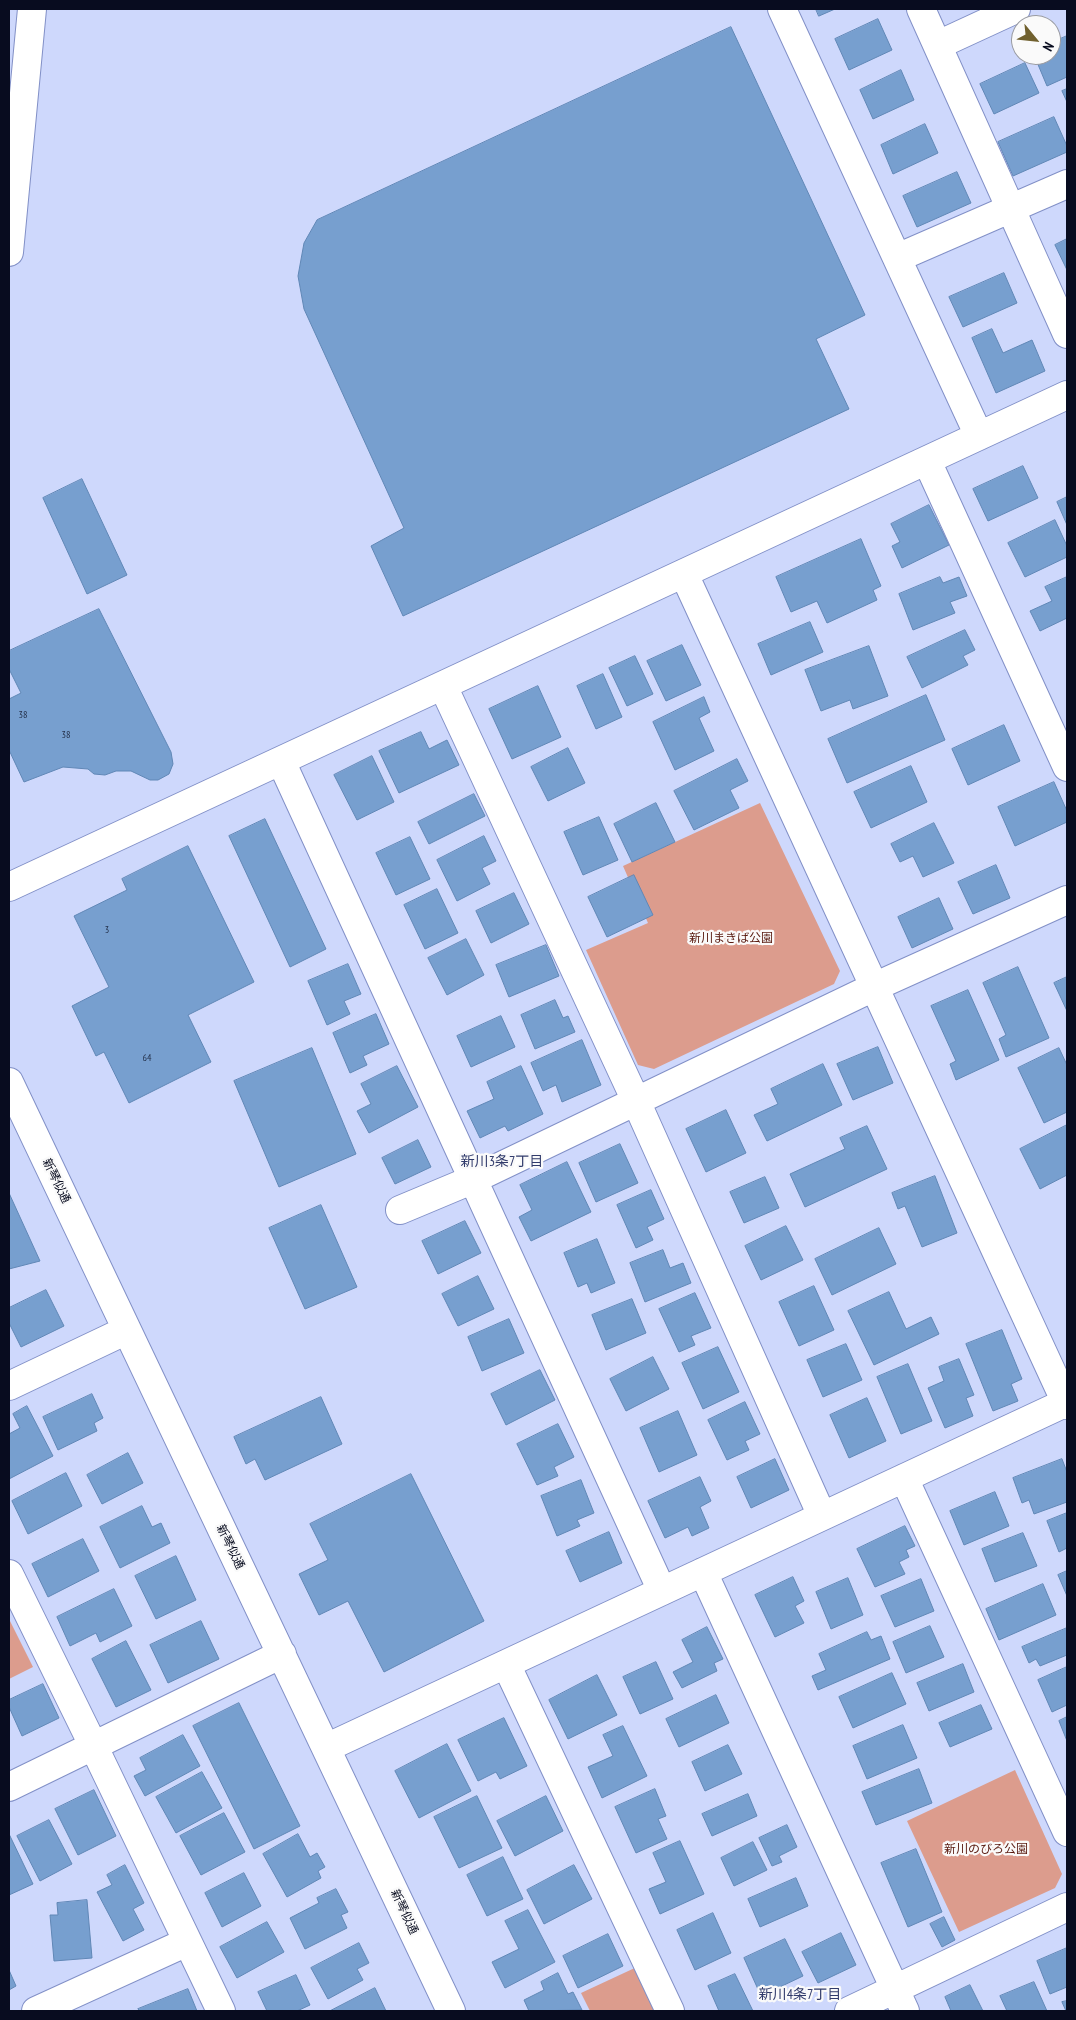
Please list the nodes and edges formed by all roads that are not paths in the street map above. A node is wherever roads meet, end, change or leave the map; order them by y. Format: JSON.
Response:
{"nodes":[{"id":1,"x":32,"y":9,"type":"edge"},
{"id":2,"x":782,"y":9,"type":"edge"},
{"id":3,"x":921,"y":9,"type":"edge"},
{"id":4,"x":1016,"y":9,"type":"edge"},
{"id":5,"x":938,"y":45,"type":"junction"},
{"id":6,"x":1067,"y":184,"type":"edge"},
{"id":7,"x":1011,"y":210,"type":"junction"},
{"id":8,"x":9,"y":252,"type":"edge"},
{"id":9,"x":897,"y":258,"type":"junction"},
{"id":10,"x":1067,"y":334,"type":"edge"},
{"id":11,"x":1067,"y":395,"type":"edge"},
{"id":12,"x":979,"y":436,"type":"junction"},
{"id":13,"x":926,"y":461,"type":"junction"},
{"id":14,"x":684,"y":574,"type":"junction"},
{"id":15,"x":443,"y":686,"type":"junction"},
{"id":16,"x":281,"y":761,"type":"junction"},
{"id":17,"x":1067,"y":768,"type":"edge"},
{"id":18,"x":9,"y":888,"type":"edge"},
{"id":19,"x":1067,"y":900,"type":"edge"},
{"id":20,"x":874,"y":987,"type":"junction"},
{"id":21,"x":9,"y":1082,"type":"edge"},
{"id":22,"x":636,"y":1101,"type":"junction"},
{"id":23,"x":474,"y":1179,"type":"junction"},
{"id":24,"x":400,"y":1210,"type":"dead end"},
{"id":25,"x":127,"y":1330,"type":"junction"},
{"id":26,"x":9,"y":1386,"type":"edge"},
{"id":27,"x":1067,"y":1403,"type":"edge"},
{"id":28,"x":904,"y":1478,"type":"junction"},
{"id":29,"x":822,"y":1516,"type":"junction"},
{"id":30,"x":703,"y":1572,"type":"junction"},
{"id":31,"x":9,"y":1574,"type":"edge"},
{"id":32,"x":662,"y":1591,"type":"junction"},
{"id":33,"x":282,"y":1654,"type":"junction"},
{"id":34,"x":506,"y":1664,"type":"junction"},
{"id":35,"x":93,"y":1745,"type":"junction"},
{"id":36,"x":326,"y":1748,"type":"junction"},
{"id":37,"x":9,"y":1787,"type":"edge"},
{"id":38,"x":1067,"y":1832,"type":"edge"},
{"id":39,"x":1067,"y":1907,"type":"edge"},
{"id":40,"x":187,"y":1942,"type":"junction"},
{"id":41,"x":900,"y":2001,"type":"edge"},
{"id":42,"x":36,"y":2011,"type":"edge"},
{"id":43,"x":221,"y":2011,"type":"edge"},
{"id":44,"x":451,"y":2011,"type":"edge"},
{"id":45,"x":670,"y":2011,"type":"edge"},
{"id":46,"x":848,"y":2011,"type":"edge"}],
"edges":[{"from":1,"to":8,"type":"street"},
{"from":2,"to":9,"type":"street"},
{"from":3,"to":5,"type":"street"},
{"from":4,"to":5,"type":"street"},
{"from":5,"to":7,"type":"street"},
{"from":6,"to":7,"type":"street"},
{"from":7,"to":9,"type":"street"},
{"from":7,"to":10,"type":"street"},
{"from":9,"to":12,"type":"street"},
{"from":11,"to":12,"type":"street"},
{"from":12,"to":13,"type":"street"},
{"from":13,"to":14,"type":"street"},
{"from":13,"to":17,"type":"street"},
{"from":14,"to":15,"type":"street"},
{"from":14,"to":20,"type":"street"},
{"from":15,"to":16,"type":"street"},
{"from":15,"to":22,"type":"street"},
{"from":16,"to":18,"type":"street"},
{"from":16,"to":23,"type":"street"},
{"from":19,"to":20,"type":"street"},
{"from":20,"to":22,"type":"street"},
{"from":20,"to":27,"type":"street"},
{"from":21,"to":25,"type":"street","name":"新琴似通"},
{"from":22,"to":23,"type":"street"},
{"from":22,"to":29,"type":"street"},
{"from":23,"to":24,"type":"street"},
{"from":23,"to":32,"type":"street"},
{"from":25,"to":26,"type":"street"},
{"from":25,"to":33,"type":"street","name":"新琴似通"},
{"from":27,"to":28,"type":"street"},
{"from":28,"to":29,"type":"street"},
{"from":28,"to":38,"type":"street"},
{"from":29,"to":30,"type":"street"},
{"from":30,"to":32,"type":"street"},
{"from":30,"to":41,"type":"street"},
{"from":31,"to":35,"type":"street"},
{"from":32,"to":34,"type":"street"},
{"from":33,"to":35,"type":"street"},
{"from":33,"to":36,"type":"street","name":"新琴似通"},
{"from":34,"to":36,"type":"street"},
{"from":34,"to":45,"type":"street"},
{"from":35,"to":37,"type":"street"},
{"from":35,"to":40,"type":"street"},
{"from":36,"to":44,"type":"street","name":"新琴似通"},
{"from":39,"to":41,"type":"street"},
{"from":40,"to":42,"type":"street"},
{"from":40,"to":43,"type":"street"},
{"from":41,"to":46,"type":"street"}]}
